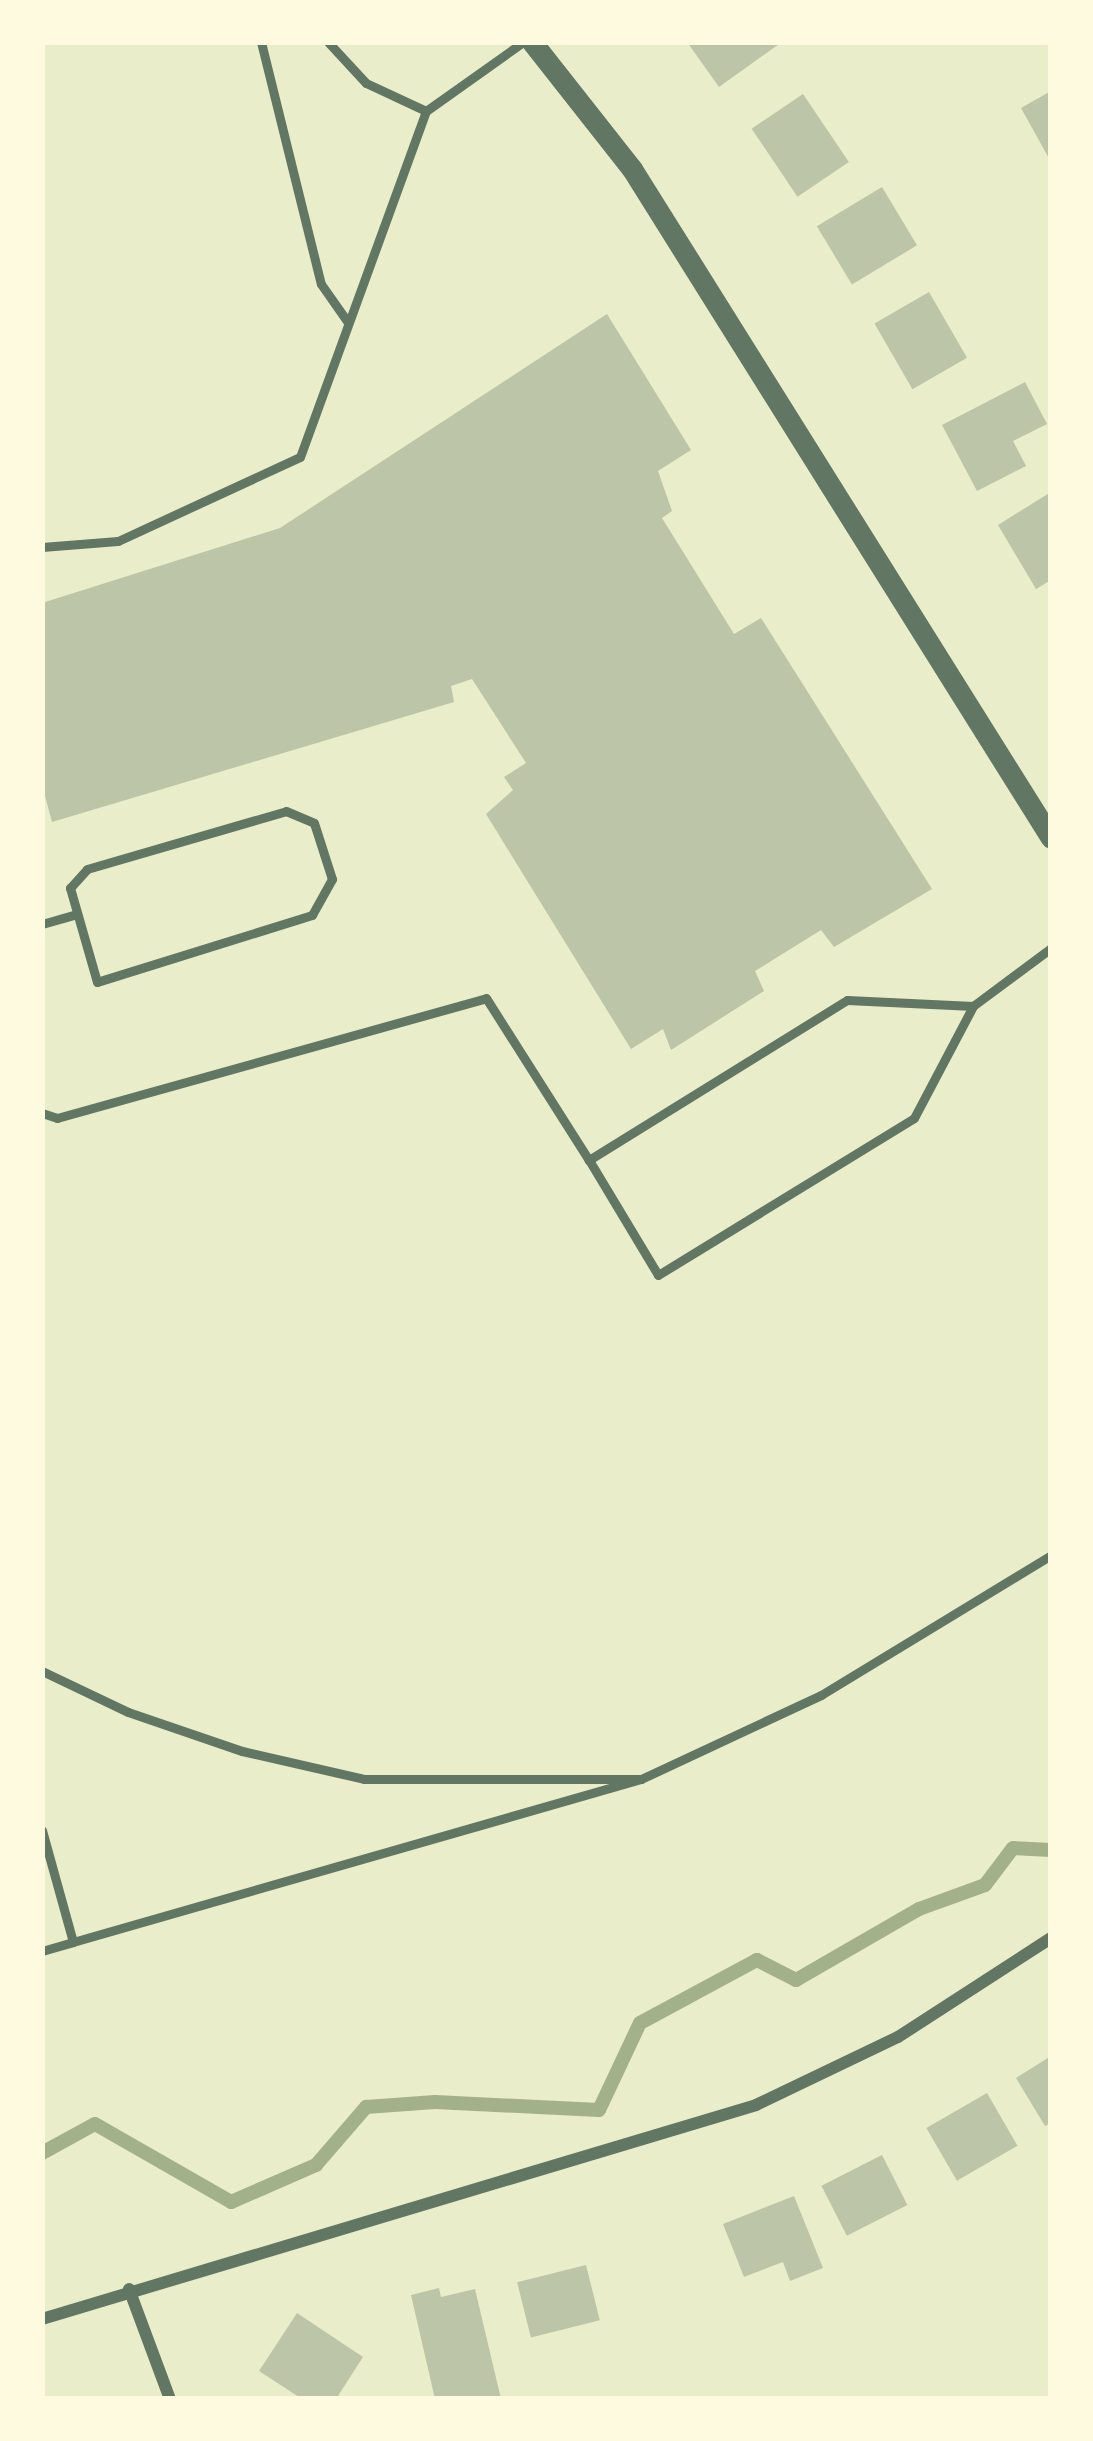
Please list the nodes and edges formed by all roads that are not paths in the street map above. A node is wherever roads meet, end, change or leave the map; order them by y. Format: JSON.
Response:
{"nodes":[{"id":1,"x":260,"y":42,"type":"edge"},
{"id":2,"x":328,"y":42,"type":"edge"},
{"id":3,"x":528,"y":42,"type":"edge"},
{"id":4,"x":426,"y":111,"type":"junction"},
{"id":5,"x":347,"y":321,"type":"junction"},
{"id":6,"x":42,"y":547,"type":"edge"},
{"id":7,"x":1051,"y":838,"type":"edge"},
{"id":8,"x":76,"y":914,"type":"junction"},
{"id":9,"x":42,"y":924,"type":"edge"},
{"id":10,"x":1051,"y":948,"type":"edge"},
{"id":11,"x":973,"y":1006,"type":"junction"},
{"id":12,"x":42,"y":1113,"type":"edge"},
{"id":13,"x":590,"y":1160,"type":"junction"},
{"id":14,"x":1051,"y":1555,"type":"edge"},
{"id":15,"x":42,"y":1671,"type":"edge"},
{"id":16,"x":641,"y":1779,"type":"junction"},
{"id":17,"x":42,"y":1830,"type":"edge"},
{"id":18,"x":1051,"y":1938,"type":"edge"},
{"id":19,"x":73,"y":1942,"type":"junction"},
{"id":20,"x":42,"y":1951,"type":"edge"},
{"id":21,"x":129,"y":2289,"type":"junction"},
{"id":22,"x":42,"y":2319,"type":"edge"},
{"id":23,"x":170,"y":2399,"type":"edge"}],
"edges":[{"from":1,"to":5,"type":"lane"},
{"from":2,"to":4,"type":"lane"},
{"from":3,"to":4,"type":"lane"},
{"from":3,"to":7,"type":"street"},
{"from":4,"to":5,"type":"lane"},
{"from":5,"to":6,"type":"lane"},
{"from":8,"to":8,"type":"lane"},
{"from":8,"to":9,"type":"lane"},
{"from":10,"to":11,"type":"lane"},
{"from":11,"to":13,"type":"lane"},
{"from":11,"to":13,"type":"lane"},
{"from":12,"to":13,"type":"lane"},
{"from":14,"to":16,"type":"lane"},
{"from":15,"to":16,"type":"lane"},
{"from":16,"to":19,"type":"lane"},
{"from":17,"to":19,"type":"lane"},
{"from":18,"to":21,"type":"street"},
{"from":19,"to":20,"type":"lane"},
{"from":21,"to":22,"type":"street"},
{"from":21,"to":23,"type":"street"}]}
